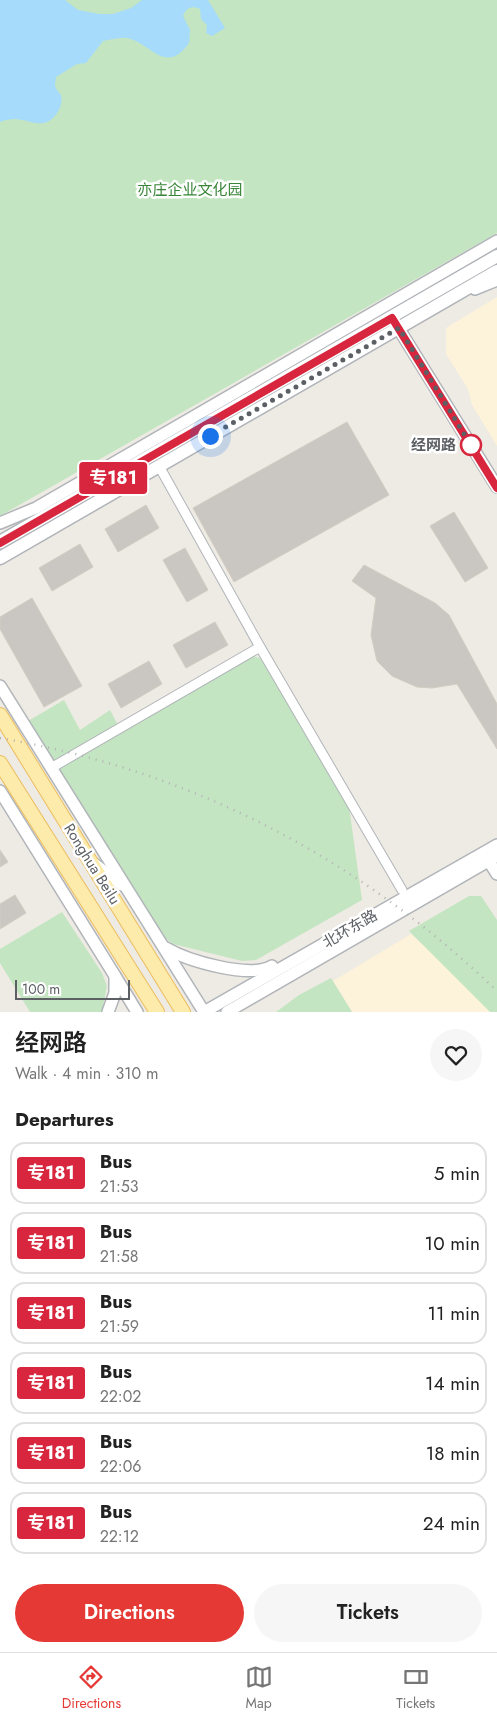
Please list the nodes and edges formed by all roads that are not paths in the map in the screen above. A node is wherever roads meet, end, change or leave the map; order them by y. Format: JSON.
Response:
{"nodes":[{"id":1,"x":497,"y":241,"type":"edge"},
{"id":2,"x":497,"y":256,"type":"edge"},
{"id":3,"x":497,"y":270,"type":"edge"},
{"id":4,"x":497,"y":280,"type":"edge"},
{"id":5,"x":443,"y":302,"type":"junction"},
{"id":6,"x":395,"y":322,"type":"junction"},
{"id":7,"x":159,"y":466,"type":"junction"},
{"id":8,"x":497,"y":488,"type":"edge"},
{"id":9,"x":82,"y":496,"type":"junction"},
{"id":10,"x":36,"y":508,"type":"junction"},
{"id":11,"x":0,"y":523,"type":"edge"},
{"id":12,"x":0,"y":542,"type":"edge"},
{"id":13,"x":0,"y":558,"type":"edge"},
{"id":14,"x":260,"y":647,"type":"junction"},
{"id":15,"x":1,"y":688,"type":"edge"},
{"id":16,"x":3,"y":721,"type":"edge"},
{"id":17,"x":0,"y":763,"type":"edge"},
{"id":18,"x":52,"y":768,"type":"junction"},
{"id":19,"x":0,"y":791,"type":"edge"},
{"id":20,"x":497,"y":845,"type":"edge"},
{"id":21,"x":490,"y":856,"type":"edge"},
{"id":22,"x":90,"y":860,"type":"junction"},
{"id":23,"x":497,"y":874,"type":"edge"},
{"id":24,"x":73,"y":879,"type":"junction"},
{"id":25,"x":128,"y":889,"type":"junction"},
{"id":26,"x":402,"y":890,"type":"junction"},
{"id":27,"x":419,"y":890,"type":"junction"},
{"id":28,"x":78,"y":916,"type":"junction"},
{"id":29,"x":164,"y":948,"type":"junction"},
{"id":30,"x":115,"y":976,"type":"junction"},
{"id":31,"x":108,"y":1012,"type":"edge"},
{"id":32,"x":138,"y":1012,"type":"edge"},
{"id":33,"x":157,"y":1012,"type":"edge"},
{"id":34,"x":183,"y":1012,"type":"edge"},
{"id":35,"x":204,"y":1012,"type":"edge"},
{"id":36,"x":227,"y":1012,"type":"edge"}],
"edges":[{"from":1,"to":10,"type":"street"},
{"from":2,"to":6,"type":"main road"},
{"from":3,"to":5,"type":"main road"},
{"from":4,"to":5,"type":"street"},
{"from":5,"to":6,"type":"main road"},
{"from":6,"to":7,"type":"main road"},
{"from":6,"to":8,"type":"street"},
{"from":6,"to":9,"type":"main road"},
{"from":7,"to":13,"type":"main road"},
{"from":7,"to":14,"type":"street"},
{"from":9,"to":10,"type":"street"},
{"from":9,"to":12,"type":"main road"},
{"from":10,"to":11,"type":"street"},
{"from":14,"to":18,"type":"street"},
{"from":14,"to":26,"type":"street"},
{"from":15,"to":16,"type":"street"},
{"from":15,"to":18,"type":"street"},
{"from":16,"to":22,"type":"main road","name":"Ronghua Beilu"},
{"from":17,"to":24,"type":"main road","name":"Ronghua Beilu"},
{"from":18,"to":25,"type":"street"},
{"from":19,"to":28,"type":"street"},
{"from":20,"to":21,"type":"street","name":"北环东路"},
{"from":21,"to":23,"type":"street"},
{"from":21,"to":27,"type":"street","name":"北环东路"},
{"from":21,"to":36,"type":"street","name":"北环东路"},
{"from":22,"to":25,"type":"street"},
{"from":22,"to":34,"type":"main road","name":"Ronghua Beilu"},
{"from":24,"to":28,"type":"street"},
{"from":24,"to":33,"type":"main road","name":"Ronghua Beilu"},
{"from":25,"to":29,"type":"street"},
{"from":26,"to":27,"type":"street"},
{"from":26,"to":29,"type":"street"},
{"from":27,"to":35,"type":"street","name":"北环东路"},
{"from":28,"to":30,"type":"street"},
{"from":29,"to":35,"type":"street"},
{"from":30,"to":31,"type":"street"},
{"from":30,"to":32,"type":"street"}]}
